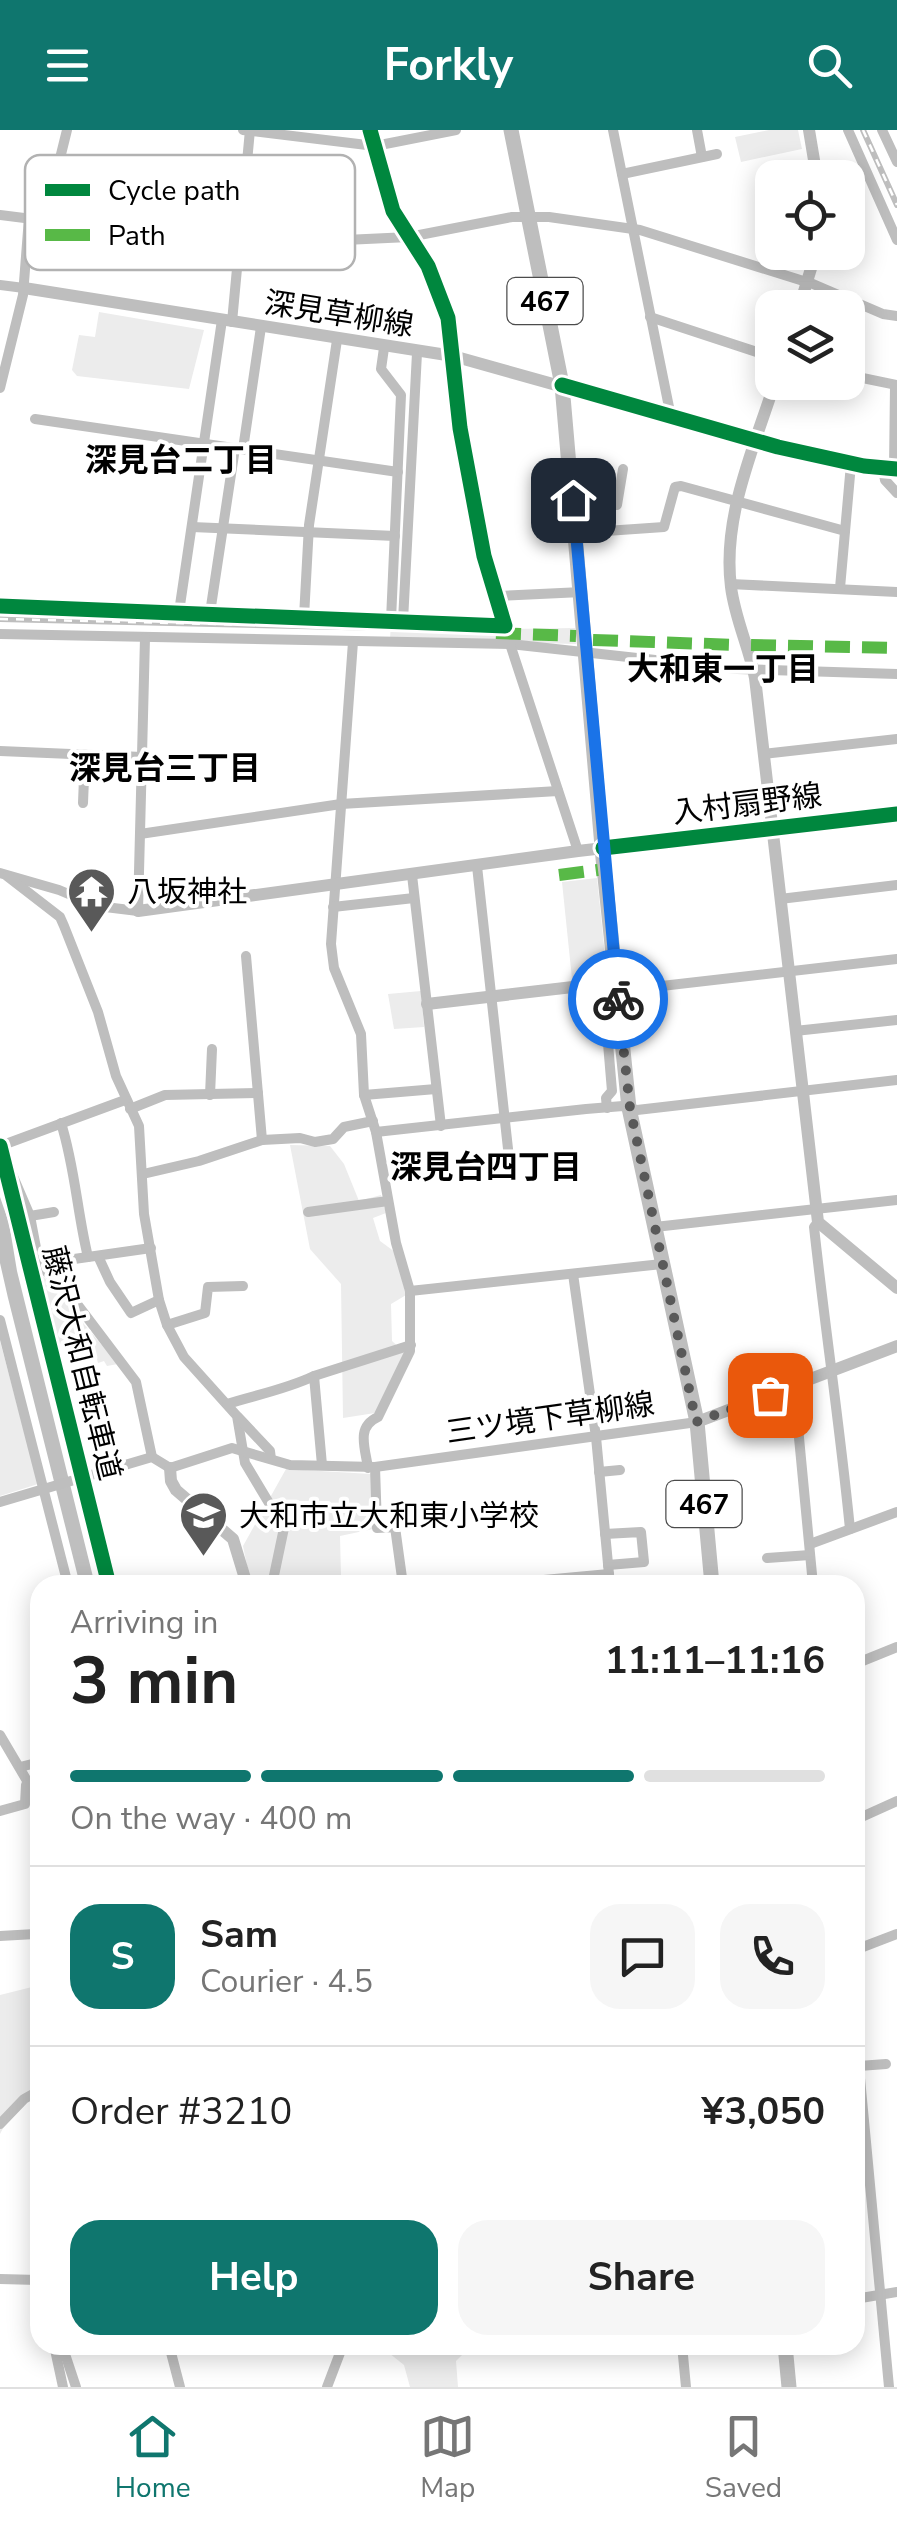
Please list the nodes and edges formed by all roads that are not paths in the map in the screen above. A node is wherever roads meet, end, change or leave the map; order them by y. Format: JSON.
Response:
{"nodes":[{"id":1,"x":67,"y":130,"type":"edge"},
{"id":2,"x":247,"y":130,"type":"edge"},
{"id":3,"x":370,"y":130,"type":"edge"},
{"id":4,"x":456,"y":130,"type":"edge"},
{"id":5,"x":511,"y":130,"type":"edge"},
{"id":6,"x":613,"y":130,"type":"edge"},
{"id":7,"x":697,"y":130,"type":"edge"},
{"id":8,"x":809,"y":130,"type":"edge"},
{"id":9,"x":848,"y":130,"type":"edge"},
{"id":10,"x":882,"y":130,"type":"edge"},
{"id":11,"x":375,"y":146,"type":"junction"},
{"id":12,"x":894,"y":146,"type":"edge"},
{"id":13,"x":717,"y":154,"type":"dead end"},
{"id":14,"x":61,"y":155,"type":"edge"},
{"id":15,"x":245,"y":155,"type":"edge"},
{"id":16,"x":702,"y":157,"type":"junction"},
{"id":17,"x":814,"y":160,"type":"edge"},
{"id":18,"x":897,"y":162,"type":"edge"},
{"id":19,"x":622,"y":174,"type":"junction"},
{"id":20,"x":0,"y":215,"type":"edge"},
{"id":21,"x":528,"y":216,"type":"junction"},
{"id":22,"x":25,"y":218,"type":"edge"},
{"id":23,"x":633,"y":229,"type":"junction"},
{"id":24,"x":409,"y":238,"type":"junction"},
{"id":25,"x":355,"y":240,"type":"edge"},
{"id":26,"x":897,"y":240,"type":"edge"},
{"id":27,"x":25,"y":270,"type":"edge"},
{"id":28,"x":236,"y":270,"type":"edge"},
{"id":29,"x":811,"y":270,"type":"edge"},
{"id":30,"x":807,"y":282,"type":"junction"},
{"id":31,"x":0,"y":285,"type":"edge"},
{"id":32,"x":24,"y":288,"type":"junction"},
{"id":33,"x":805,"y":290,"type":"edge"},
{"id":34,"x":897,"y":316,"type":"edge"},
{"id":35,"x":650,"y":317,"type":"junction"},
{"id":36,"x":227,"y":321,"type":"junction"},
{"id":37,"x":261,"y":327,"type":"junction"},
{"id":38,"x":337,"y":340,"type":"junction"},
{"id":39,"x":384,"y":348,"type":"junction"},
{"id":40,"x":755,"y":351,"type":"edge"},
{"id":41,"x":417,"y":352,"type":"junction"},
{"id":42,"x":453,"y":356,"type":"junction"},
{"id":43,"x":865,"y":379,"type":"edge"},
{"id":44,"x":562,"y":385,"type":"junction"},
{"id":45,"x":896,"y":386,"type":"edge"},
{"id":46,"x":0,"y":388,"type":"edge"},
{"id":47,"x":769,"y":400,"type":"edge"},
{"id":48,"x":671,"y":417,"type":"junction"},
{"id":49,"x":36,"y":419,"type":"dead end"},
{"id":50,"x":896,"y":429,"type":"edge"},
{"id":51,"x":756,"y":441,"type":"junction"},
{"id":52,"x":204,"y":444,"type":"junction"},
{"id":53,"x":239,"y":449,"type":"junction"},
{"id":54,"x":320,"y":460,"type":"junction"},
{"id":55,"x":852,"y":464,"type":"junction"},
{"id":56,"x":622,"y":468,"type":"dead end"},
{"id":57,"x":891,"y":469,"type":"edge"},
{"id":58,"x":398,"y":472,"type":"junction"},
{"id":59,"x":897,"y":493,"type":"edge"},
{"id":60,"x":736,"y":502,"type":"junction"},
{"id":61,"x":617,"y":504,"type":"dead end"},
{"id":62,"x":192,"y":526,"type":"junction"},
{"id":63,"x":222,"y":528,"type":"junction"},
{"id":64,"x":846,"y":531,"type":"junction"},
{"id":65,"x":308,"y":532,"type":"junction"},
{"id":66,"x":576,"y":533,"type":"junction"},
{"id":67,"x":394,"y":536,"type":"junction"},
{"id":68,"x":730,"y":584,"type":"junction"},
{"id":69,"x":840,"y":588,"type":"junction"},
{"id":70,"x":582,"y":592,"type":"junction"},
{"id":71,"x":897,"y":592,"type":"edge"},
{"id":72,"x":498,"y":596,"type":"junction"},
{"id":73,"x":0,"y":606,"type":"edge"},
{"id":74,"x":179,"y":612,"type":"junction"},
{"id":75,"x":210,"y":613,"type":"junction"},
{"id":76,"x":304,"y":617,"type":"junction"},
{"id":77,"x":397,"y":620,"type":"junction"},
{"id":78,"x":0,"y":634,"type":"edge"},
{"id":79,"x":145,"y":638,"type":"junction"},
{"id":80,"x":353,"y":642,"type":"junction"},
{"id":81,"x":510,"y":644,"type":"junction"},
{"id":82,"x":586,"y":650,"type":"junction"},
{"id":83,"x":753,"y":670,"type":"junction"},
{"id":84,"x":897,"y":674,"type":"edge"},
{"id":85,"x":897,"y":739,"type":"edge"},
{"id":86,"x":0,"y":751,"type":"edge"},
{"id":87,"x":85,"y":754,"type":"junction"},
{"id":88,"x":764,"y":754,"type":"junction"},
{"id":89,"x":142,"y":756,"type":"junction"},
{"id":90,"x":558,"y":792,"type":"junction"},
{"id":91,"x":83,"y":803,"type":"dead end"},
{"id":92,"x":341,"y":804,"type":"junction"},
{"id":93,"x":897,"y":814,"type":"edge"},
{"id":94,"x":772,"y":828,"type":"junction"},
{"id":95,"x":140,"y":834,"type":"junction"},
{"id":96,"x":603,"y":848,"type":"junction"},
{"id":97,"x":578,"y":851,"type":"junction"},
{"id":98,"x":477,"y":866,"type":"junction"},
{"id":99,"x":4,"y":874,"type":"edge"},
{"id":100,"x":412,"y":875,"type":"junction"},
{"id":101,"x":336,"y":886,"type":"junction"},
{"id":102,"x":897,"y":886,"type":"edge"},
{"id":103,"x":414,"y":898,"type":"junction"},
{"id":104,"x":780,"y":899,"type":"junction"},
{"id":105,"x":333,"y":907,"type":"junction"},
{"id":106,"x":138,"y":911,"type":"junction"},
{"id":107,"x":246,"y":956,"type":"dead end"},
{"id":108,"x":897,"y":960,"type":"edge"},
{"id":109,"x":789,"y":972,"type":"junction"},
{"id":110,"x":612,"y":986,"type":"junction"},
{"id":111,"x":492,"y":997,"type":"junction"},
{"id":112,"x":426,"y":1004,"type":"junction"},
{"id":113,"x":897,"y":1020,"type":"edge"},
{"id":114,"x":795,"y":1031,"type":"junction"},
{"id":115,"x":212,"y":1048,"type":"dead end"},
{"id":116,"x":897,"y":1080,"type":"edge"},
{"id":117,"x":436,"y":1089,"type":"junction"},
{"id":118,"x":802,"y":1090,"type":"junction"},
{"id":119,"x":258,"y":1094,"type":"junction"},
{"id":120,"x":210,"y":1095,"type":"junction"},
{"id":121,"x":364,"y":1095,"type":"junction"},
{"id":122,"x":128,"y":1105,"type":"junction"},
{"id":123,"x":607,"y":1108,"type":"junction"},
{"id":124,"x":630,"y":1108,"type":"junction"},
{"id":125,"x":505,"y":1118,"type":"junction"},
{"id":126,"x":61,"y":1123,"type":"junction"},
{"id":127,"x":374,"y":1126,"type":"junction"},
{"id":128,"x":440,"y":1126,"type":"junction"},
{"id":129,"x":262,"y":1140,"type":"junction"},
{"id":130,"x":510,"y":1167,"type":"dead end"},
{"id":131,"x":143,"y":1174,"type":"junction"},
{"id":132,"x":897,"y":1200,"type":"edge"},
{"id":133,"x":388,"y":1201,"type":"junction"},
{"id":134,"x":54,"y":1212,"type":"dead end"},
{"id":135,"x":308,"y":1212,"type":"dead end"},
{"id":136,"x":817,"y":1215,"type":"junction"},
{"id":137,"x":30,"y":1216,"type":"junction"},
{"id":138,"x":655,"y":1228,"type":"junction"},
{"id":139,"x":151,"y":1248,"type":"junction"},
{"id":140,"x":93,"y":1256,"type":"junction"},
{"id":141,"x":39,"y":1264,"type":"junction"},
{"id":142,"x":662,"y":1264,"type":"junction"},
{"id":143,"x":573,"y":1274,"type":"junction"},
{"id":144,"x":243,"y":1286,"type":"dead end"},
{"id":145,"x":897,"y":1288,"type":"edge"},
{"id":146,"x":410,"y":1292,"type":"junction"},
{"id":147,"x":159,"y":1300,"type":"junction"},
{"id":148,"x":0,"y":1320,"type":"edge"},
{"id":149,"x":167,"y":1324,"type":"junction"},
{"id":150,"x":411,"y":1345,"type":"junction"},
{"id":151,"x":897,"y":1346,"type":"edge"},
{"id":152,"x":832,"y":1371,"type":"junction"},
{"id":153,"x":314,"y":1376,"type":"junction"},
{"id":154,"x":794,"y":1386,"type":"junction"},
{"id":155,"x":227,"y":1404,"type":"junction"},
{"id":156,"x":237,"y":1416,"type":"junction"},
{"id":157,"x":696,"y":1422,"type":"junction"},
{"id":158,"x":596,"y":1437,"type":"junction"},
{"id":159,"x":241,"y":1449,"type":"junction"},
{"id":160,"x":152,"y":1457,"type":"junction"},
{"id":161,"x":272,"y":1459,"type":"junction"},
{"id":162,"x":322,"y":1464,"type":"junction"},
{"id":163,"x":372,"y":1467,"type":"junction"},
{"id":164,"x":170,"y":1468,"type":"junction"},
{"id":165,"x":620,"y":1470,"type":"dead end"},
{"id":166,"x":599,"y":1472,"type":"junction"},
{"id":167,"x":44,"y":1490,"type":"junction"},
{"id":168,"x":0,"y":1502,"type":"edge"},
{"id":169,"x":897,"y":1512,"type":"edge"},
{"id":170,"x":850,"y":1529,"type":"junction"},
{"id":171,"x":605,"y":1534,"type":"junction"},
{"id":172,"x":810,"y":1549,"type":"junction"},
{"id":173,"x":767,"y":1558,"type":"dead end"},
{"id":174,"x":65,"y":1575,"type":"edge"},
{"id":175,"x":244,"y":1575,"type":"edge"},
{"id":176,"x":274,"y":1575,"type":"edge"},
{"id":177,"x":402,"y":1575,"type":"edge"},
{"id":178,"x":609,"y":1575,"type":"edge"},
{"id":179,"x":711,"y":1575,"type":"edge"},
{"id":180,"x":812,"y":1575,"type":"edge"},
{"id":181,"x":897,"y":1647,"type":"edge"},
{"id":182,"x":865,"y":1660,"type":"edge"},
{"id":183,"x":0,"y":1736,"type":"edge"},
{"id":184,"x":30,"y":1764,"type":"edge"},
{"id":185,"x":20,"y":1767,"type":"junction"},
{"id":186,"x":26,"y":1780,"type":"junction"},
{"id":187,"x":30,"y":1786,"type":"edge"},
{"id":188,"x":897,"y":1801,"type":"edge"},
{"id":189,"x":0,"y":1811,"type":"edge"},
{"id":190,"x":865,"y":1815,"type":"edge"},
{"id":191,"x":30,"y":1934,"type":"edge"},
{"id":192,"x":897,"y":1934,"type":"edge"},
{"id":193,"x":0,"y":1936,"type":"edge"},
{"id":194,"x":865,"y":1946,"type":"edge"},
{"id":195,"x":886,"y":2064,"type":"dead end"},
{"id":196,"x":865,"y":2066,"type":"edge"},
{"id":197,"x":30,"y":2096,"type":"edge"},
{"id":198,"x":0,"y":2124,"type":"edge"},
{"id":199,"x":865,"y":2129,"type":"edge"},
{"id":200,"x":0,"y":2279,"type":"edge"},
{"id":201,"x":30,"y":2280,"type":"edge"},
{"id":202,"x":897,"y":2292,"type":"edge"},
{"id":203,"x":881,"y":2296,"type":"junction"},
{"id":204,"x":865,"y":2298,"type":"edge"},
{"id":205,"x":56,"y":2355,"type":"edge"},
{"id":206,"x":65,"y":2355,"type":"edge"},
{"id":207,"x":172,"y":2355,"type":"edge"},
{"id":208,"x":339,"y":2355,"type":"edge"},
{"id":209,"x":683,"y":2355,"type":"edge"},
{"id":210,"x":786,"y":2355,"type":"edge"},
{"id":211,"x":63,"y":2387,"type":"edge"},
{"id":212,"x":76,"y":2387,"type":"edge"},
{"id":213,"x":180,"y":2387,"type":"edge"},
{"id":214,"x":327,"y":2387,"type":"edge"},
{"id":215,"x":686,"y":2387,"type":"edge"},
{"id":216,"x":789,"y":2387,"type":"edge"},
{"id":217,"x":890,"y":2387,"type":"edge"}],
"edges":[{"from":1,"to":14,"type":"street"},
{"from":2,"to":11,"type":"street"},
{"from":2,"to":15,"type":"street"},
{"from":3,"to":11,"type":"street"},
{"from":4,"to":11,"type":"street"},
{"from":5,"to":21,"type":"highway","number":"467"},
{"from":6,"to":19,"type":"street"},
{"from":7,"to":16,"type":"street"},
{"from":8,"to":17,"type":"street"},
{"from":9,"to":26,"type":"street"},
{"from":10,"to":12,"type":"street"},
{"from":11,"to":24,"type":"street"},
{"from":12,"to":18,"type":"street"},
{"from":13,"to":16,"type":"street"},
{"from":16,"to":19,"type":"street"},
{"from":19,"to":23,"type":"street"},
{"from":20,"to":22,"type":"street"},
{"from":21,"to":23,"type":"street"},
{"from":21,"to":24,"type":"street"},
{"from":21,"to":44,"type":"highway","number":"467"},
{"from":23,"to":30,"type":"street"},
{"from":23,"to":35,"type":"street"},
{"from":24,"to":25,"type":"street"},
{"from":24,"to":42,"type":"street"},
{"from":27,"to":32,"type":"street"},
{"from":28,"to":36,"type":"street"},
{"from":29,"to":30,"type":"street"},
{"from":30,"to":33,"type":"street"},
{"from":30,"to":34,"type":"street"},
{"from":31,"to":32,"type":"street"},
{"from":32,"to":36,"type":"street","name":"深見草柳線"},
{"from":32,"to":46,"type":"street"},
{"from":35,"to":40,"type":"street"},
{"from":35,"to":48,"type":"street"},
{"from":36,"to":37,"type":"street","name":"深見草柳線"},
{"from":36,"to":52,"type":"street"},
{"from":37,"to":38,"type":"street","name":"深見草柳線"},
{"from":37,"to":53,"type":"street"},
{"from":38,"to":39,"type":"street","name":"深見草柳線"},
{"from":38,"to":54,"type":"street"},
{"from":39,"to":41,"type":"street","name":"深見草柳線"},
{"from":39,"to":58,"type":"street"},
{"from":41,"to":42,"type":"street","name":"深見草柳線"},
{"from":41,"to":77,"type":"street"},
{"from":42,"to":44,"type":"street","name":"深見草柳線"},
{"from":42,"to":72,"type":"street"},
{"from":43,"to":45,"type":"street"},
{"from":44,"to":48,"type":"street","name":"深見草柳線"},
{"from":44,"to":66,"type":"highway","number":"467"},
{"from":45,"to":50,"type":"street"},
{"from":47,"to":51,"type":"street"},
{"from":48,"to":51,"type":"street","name":"深見草柳線"},
{"from":49,"to":52,"type":"street"},
{"from":50,"to":57,"type":"street"},
{"from":51,"to":55,"type":"street","name":"深見草柳線"},
{"from":51,"to":60,"type":"street"},
{"from":52,"to":53,"type":"street"},
{"from":52,"to":62,"type":"street"},
{"from":53,"to":54,"type":"street"},
{"from":53,"to":63,"type":"street"},
{"from":54,"to":58,"type":"street"},
{"from":54,"to":65,"type":"street"},
{"from":55,"to":57,"type":"street","name":"深見草柳線"},
{"from":55,"to":64,"type":"street"},
{"from":56,"to":61,"type":"street"},
{"from":57,"to":59,"type":"street"},
{"from":58,"to":67,"type":"street"},
{"from":60,"to":64,"type":"street"},
{"from":60,"to":66,"type":"street"},
{"from":60,"to":68,"type":"street"},
{"from":62,"to":63,"type":"street"},
{"from":62,"to":74,"type":"street"},
{"from":63,"to":65,"type":"street"},
{"from":63,"to":75,"type":"street"},
{"from":64,"to":69,"type":"street"},
{"from":65,"to":67,"type":"street"},
{"from":65,"to":76,"type":"street"},
{"from":66,"to":70,"type":"highway","number":"467"},
{"from":67,"to":77,"type":"street"},
{"from":68,"to":69,"type":"street"},
{"from":68,"to":83,"type":"street"},
{"from":69,"to":71,"type":"street"},
{"from":70,"to":72,"type":"street"},
{"from":70,"to":82,"type":"highway","number":"467"},
{"from":72,"to":77,"type":"street"},
{"from":73,"to":74,"type":"street"},
{"from":74,"to":75,"type":"street"},
{"from":75,"to":76,"type":"street"},
{"from":76,"to":77,"type":"street"},
{"from":78,"to":79,"type":"street"},
{"from":79,"to":80,"type":"street"},
{"from":79,"to":89,"type":"street"},
{"from":80,"to":81,"type":"street"},
{"from":80,"to":92,"type":"street"},
{"from":81,"to":82,"type":"street"},
{"from":81,"to":90,"type":"street"},
{"from":82,"to":83,"type":"street"},
{"from":82,"to":96,"type":"highway","number":"467"},
{"from":83,"to":84,"type":"street"},
{"from":83,"to":88,"type":"street"},
{"from":85,"to":88,"type":"street"},
{"from":86,"to":87,"type":"street"},
{"from":87,"to":89,"type":"street"},
{"from":87,"to":91,"type":"street"},
{"from":88,"to":94,"type":"street"},
{"from":89,"to":95,"type":"street"},
{"from":90,"to":92,"type":"street"},
{"from":90,"to":97,"type":"street"},
{"from":92,"to":95,"type":"street"},
{"from":92,"to":101,"type":"street"},
{"from":93,"to":94,"type":"street","name":"入村扇野線"},
{"from":94,"to":96,"type":"street","name":"入村扇野線"},
{"from":94,"to":104,"type":"street"},
{"from":95,"to":106,"type":"street"},
{"from":96,"to":97,"type":"street","name":"入村扇野線"},
{"from":96,"to":110,"type":"highway","number":"467"},
{"from":97,"to":98,"type":"street","name":"入村扇野線"},
{"from":98,"to":100,"type":"street","name":"入村扇野線"},
{"from":98,"to":111,"type":"street"},
{"from":99,"to":106,"type":"street"},
{"from":99,"to":122,"type":"street"},
{"from":100,"to":101,"type":"street","name":"入村扇野線"},
{"from":100,"to":103,"type":"street"},
{"from":101,"to":105,"type":"street"},
{"from":101,"to":106,"type":"street","name":"入村扇野線"},
{"from":102,"to":104,"type":"street"},
{"from":103,"to":105,"type":"street"},
{"from":103,"to":112,"type":"street"},
{"from":104,"to":109,"type":"street"},
{"from":105,"to":121,"type":"street"},
{"from":107,"to":119,"type":"street"},
{"from":108,"to":109,"type":"street"},
{"from":109,"to":110,"type":"street"},
{"from":109,"to":114,"type":"street"},
{"from":110,"to":111,"type":"street"},
{"from":110,"to":123,"type":"street"},
{"from":110,"to":124,"type":"highway","number":"467"},
{"from":111,"to":112,"type":"street"},
{"from":111,"to":125,"type":"street"},
{"from":112,"to":117,"type":"street"},
{"from":113,"to":114,"type":"street"},
{"from":114,"to":118,"type":"street"},
{"from":115,"to":120,"type":"street"},
{"from":116,"to":118,"type":"street"},
{"from":117,"to":121,"type":"street"},
{"from":117,"to":128,"type":"street"},
{"from":118,"to":124,"type":"street"},
{"from":118,"to":136,"type":"street"},
{"from":119,"to":120,"type":"street"},
{"from":119,"to":129,"type":"street"},
{"from":120,"to":122,"type":"street"},
{"from":121,"to":127,"type":"street"},
{"from":122,"to":126,"type":"street"},
{"from":122,"to":131,"type":"street"},
{"from":123,"to":124,"type":"street"},
{"from":123,"to":125,"type":"street"},
{"from":124,"to":138,"type":"highway","number":"467"},
{"from":125,"to":128,"type":"street"},
{"from":125,"to":130,"type":"street"},
{"from":126,"to":137,"type":"street"},
{"from":126,"to":140,"type":"street"},
{"from":127,"to":128,"type":"street"},
{"from":127,"to":129,"type":"street"},
{"from":127,"to":133,"type":"street"},
{"from":129,"to":131,"type":"street"},
{"from":131,"to":139,"type":"street"},
{"from":132,"to":136,"type":"street"},
{"from":133,"to":135,"type":"street"},
{"from":133,"to":146,"type":"street"},
{"from":134,"to":137,"type":"street"},
{"from":136,"to":138,"type":"street"},
{"from":136,"to":145,"type":"street"},
{"from":136,"to":152,"type":"street"},
{"from":137,"to":141,"type":"street"},
{"from":138,"to":142,"type":"highway","number":"467"},
{"from":139,"to":140,"type":"street"},
{"from":139,"to":147,"type":"street"},
{"from":140,"to":141,"type":"street"},
{"from":140,"to":147,"type":"street"},
{"from":141,"to":160,"type":"street"},
{"from":142,"to":143,"type":"street"},
{"from":142,"to":157,"type":"highway","number":"467"},
{"from":143,"to":146,"type":"street"},
{"from":143,"to":158,"type":"street"},
{"from":144,"to":149,"type":"street"},
{"from":146,"to":150,"type":"street"},
{"from":147,"to":149,"type":"street"},
{"from":148,"to":167,"type":"street"},
{"from":149,"to":155,"type":"street"},
{"from":150,"to":153,"type":"street"},
{"from":150,"to":163,"type":"street"},
{"from":151,"to":152,"type":"street","name":"三ツ境下草柳線"},
{"from":152,"to":154,"type":"street","name":"三ツ境下草柳線"},
{"from":152,"to":170,"type":"street"},
{"from":153,"to":155,"type":"street"},
{"from":153,"to":162,"type":"street"},
{"from":154,"to":157,"type":"street","name":"三ツ境下草柳線"},
{"from":154,"to":172,"type":"street"},
{"from":155,"to":156,"type":"street"},
{"from":156,"to":159,"type":"street"},
{"from":156,"to":161,"type":"street"},
{"from":157,"to":158,"type":"street","name":"三ツ境下草柳線"},
{"from":157,"to":179,"type":"highway","number":"467"},
{"from":158,"to":163,"type":"street","name":"三ツ境下草柳線"},
{"from":158,"to":166,"type":"street"},
{"from":159,"to":161,"type":"street","name":"三ツ境下草柳線"},
{"from":159,"to":164,"type":"street"},
{"from":159,"to":176,"type":"street"},
{"from":160,"to":164,"type":"street"},
{"from":160,"to":167,"type":"street"},
{"from":161,"to":162,"type":"street","name":"三ツ境下草柳線"},
{"from":162,"to":163,"type":"street","name":"三ツ境下草柳線"},
{"from":163,"to":177,"type":"street"},
{"from":164,"to":175,"type":"street"},
{"from":165,"to":166,"type":"street"},
{"from":166,"to":171,"type":"street"},
{"from":167,"to":168,"type":"street"},
{"from":167,"to":174,"type":"street"},
{"from":169,"to":170,"type":"street"},
{"from":170,"to":172,"type":"street"},
{"from":171,"to":178,"type":"street"},
{"from":171,"to":178,"type":"street"},
{"from":172,"to":173,"type":"street"},
{"from":172,"to":180,"type":"street"},
{"from":181,"to":182,"type":"street"},
{"from":183,"to":185,"type":"street"},
{"from":184,"to":185,"type":"street"},
{"from":185,"to":186,"type":"street"},
{"from":186,"to":187,"type":"street"},
{"from":186,"to":189,"type":"street"},
{"from":188,"to":190,"type":"street"},
{"from":191,"to":193,"type":"street"},
{"from":192,"to":194,"type":"street"},
{"from":195,"to":196,"type":"street"},
{"from":197,"to":198,"type":"street"},
{"from":199,"to":203,"type":"street"},
{"from":200,"to":201,"type":"street"},
{"from":202,"to":203,"type":"street"},
{"from":203,"to":204,"type":"street"},
{"from":203,"to":217,"type":"street"},
{"from":205,"to":211,"type":"street"},
{"from":206,"to":212,"type":"street"},
{"from":207,"to":213,"type":"street"},
{"from":208,"to":214,"type":"street"},
{"from":209,"to":215,"type":"street"},
{"from":210,"to":216,"type":"highway"}]}
